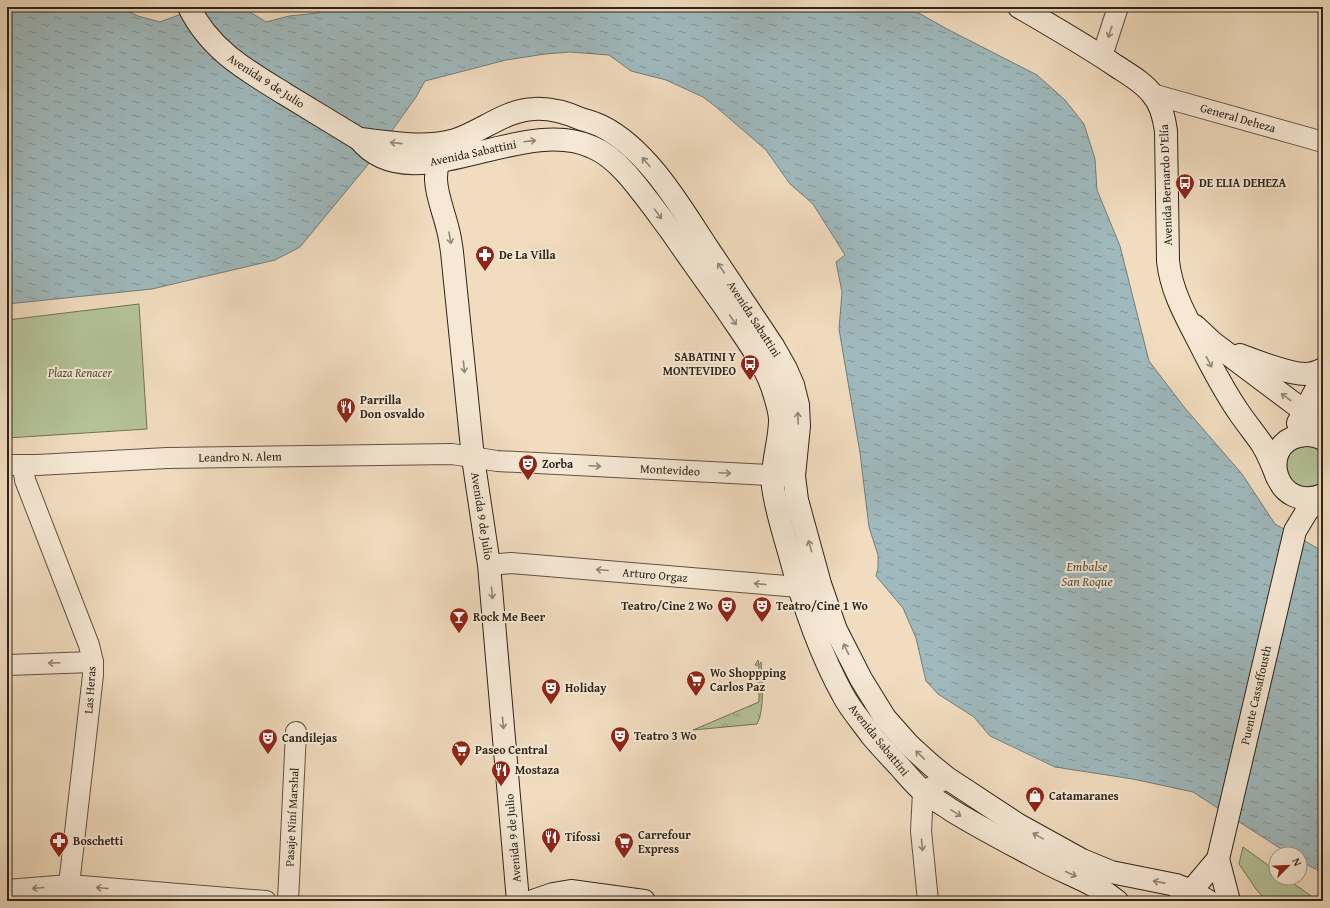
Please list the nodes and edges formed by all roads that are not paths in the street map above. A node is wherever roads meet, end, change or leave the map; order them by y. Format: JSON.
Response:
{"nodes":[{"id":1,"x":189,"y":7,"type":"edge"},
{"id":2,"x":1019,"y":7,"type":"edge"},
{"id":3,"x":1118,"y":7,"type":"edge"},
{"id":4,"x":1102,"y":56,"type":"junction"},
{"id":5,"x":1152,"y":94,"type":"junction"},
{"id":6,"x":456,"y":140,"type":"junction"},
{"id":7,"x":1323,"y":142,"type":"edge"},
{"id":8,"x":364,"y":145,"type":"junction"},
{"id":9,"x":438,"y":162,"type":"junction"},
{"id":10,"x":439,"y":200,"type":"junction"},
{"id":11,"x":1185,"y":315,"type":"junction"},
{"id":12,"x":1220,"y":348,"type":"junction"},
{"id":13,"x":1323,"y":369,"type":"edge"},
{"id":14,"x":1323,"y":377,"type":"edge"},
{"id":15,"x":1304,"y":411,"type":"junction"},
{"id":16,"x":1323,"y":435,"type":"edge"},
{"id":17,"x":1323,"y":439,"type":"edge"},
{"id":18,"x":1289,"y":440,"type":"junction"},
{"id":19,"x":473,"y":458,"type":"junction"},
{"id":20,"x":15,"y":465,"type":"edge"},
{"id":21,"x":773,"y":475,"type":"junction"},
{"id":22,"x":794,"y":476,"type":"junction"},
{"id":23,"x":1306,"y":494,"type":"edge"},
{"id":24,"x":1295,"y":531,"type":"junction"},
{"id":25,"x":489,"y":566,"type":"junction"},
{"id":26,"x":820,"y":584,"type":"junction"},
{"id":27,"x":799,"y":587,"type":"junction"},
{"id":28,"x":93,"y":662,"type":"junction"},
{"id":29,"x":7,"y":665,"type":"edge"},
{"id":30,"x":296,"y":732,"type":"dead end"},
{"id":31,"x":946,"y":778,"type":"junction"},
{"id":32,"x":923,"y":792,"type":"junction"},
{"id":33,"x":1218,"y":859,"type":"junction"},
{"id":34,"x":7,"y":890,"type":"edge"},
{"id":35,"x":69,"y":893,"type":"edge"},
{"id":36,"x":1195,"y":899,"type":"edge"},
{"id":37,"x":266,"y":901,"type":"edge"},
{"id":38,"x":288,"y":901,"type":"edge"},
{"id":39,"x":518,"y":901,"type":"edge"},
{"id":40,"x":533,"y":901,"type":"edge"},
{"id":41,"x":644,"y":901,"type":"edge"},
{"id":42,"x":928,"y":901,"type":"edge"},
{"id":43,"x":1117,"y":901,"type":"edge"},
{"id":44,"x":1229,"y":901,"type":"edge"}],
"edges":[{"from":1,"to":8,"type":"main road","name":"Avenida 9 de Julio"},
{"from":2,"to":4,"type":"main road","name":"Avenida Bernardo D'Elía"},
{"from":3,"to":4,"type":"street","one_way":true},
{"from":4,"to":5,"type":"main road","name":"Avenida Bernardo D'Elía"},
{"from":5,"to":7,"type":"street","name":"General Deheza"},
{"from":5,"to":11,"type":"main road","name":"Avenida Bernardo D'Elía"},
{"from":6,"to":8,"type":"main road","name":"Avenida Sabattini","one_way":true},
{"from":6,"to":9,"type":"main road","name":"Avenida 9 de Julio"},
{"from":22,"to":6,"type":"main road","name":"Avenida Sabattini","one_way":true},
{"from":8,"to":9,"type":"main road","name":"Avenida Sabattini"},
{"from":8,"to":10,"type":"main road"},
{"from":9,"to":10,"type":"main road","name":"Avenida 9 de Julio"},
{"from":9,"to":21,"type":"main road","name":"Avenida Sabattini","one_way":true},
{"from":10,"to":19,"type":"main road","name":"Avenida 9 de Julio","one_way":true},
{"from":11,"to":12,"type":"main road","name":"Avenida Bernardo D'Elía"},
{"from":11,"to":23,"type":"main road","name":"Avenida Bernardo D'Elía","one_way":true},
{"from":12,"to":13,"type":"main road"},
{"from":15,"to":12,"type":"main road","name":"Avenida Bernardo D'Elía","one_way":true},
{"from":14,"to":15,"type":"main road"},
{"from":15,"to":16,"type":"main road","name":"Avenida Bernardo D'Elía"},
{"from":15,"to":18,"type":"main road"},
{"from":17,"to":18,"type":"main road"},
{"from":18,"to":23,"type":"main road"},
{"from":19,"to":20,"type":"street","name":"Leandro N. Alem"},
{"from":19,"to":21,"type":"street","name":"Montevideo","one_way":true},
{"from":19,"to":25,"type":"main road","name":"Avenida 9 de Julio"},
{"from":20,"to":28,"type":"street","name":"Las Heras"},
{"from":21,"to":22,"type":"street","name":"Montevideo"},
{"from":21,"to":27,"type":"main road","name":"Avenida Sabattini"},
{"from":26,"to":22,"type":"main road","name":"Avenida Sabattini","one_way":true},
{"from":23,"to":24,"type":"main road","name":"Puente Cassaffousth"},
{"from":23,"to":24,"type":"main road","name":"Puente Cassaffousth"},
{"from":24,"to":33,"type":"main road","name":"Puente Cassaffousth"},
{"from":27,"to":25,"type":"street","name":"Arturo Orgaz","one_way":true},
{"from":25,"to":39,"type":"main road","name":"Avenida 9 de Julio","one_way":true},
{"from":26,"to":27,"type":"street","name":"Arturo Orgaz"},
{"from":31,"to":26,"type":"main road","name":"Avenida Sabattini","one_way":true},
{"from":27,"to":32,"type":"main road","name":"Avenida Sabattini"},
{"from":28,"to":29,"type":"street","one_way":true},
{"from":28,"to":35,"type":"street","name":"Las Heras"},
{"from":30,"to":38,"type":"street","name":"Pasaje Niní Marshal"},
{"from":31,"to":32,"type":"street"},
{"from":36,"to":31,"type":"main road","name":"Avenida Sabattini","one_way":true},
{"from":32,"to":42,"type":"street","one_way":true},
{"from":32,"to":43,"type":"main road","name":"Avenida Sabattini","one_way":true},
{"from":33,"to":36,"type":"main road","name":"Puente Cassaffousth"},
{"from":33,"to":44,"type":"main road","name":"Puente Cassaffousth"},
{"from":35,"to":34,"type":"street","one_way":true},
{"from":37,"to":35,"type":"street","one_way":true},
{"from":40,"to":41,"type":"main road"}]}
